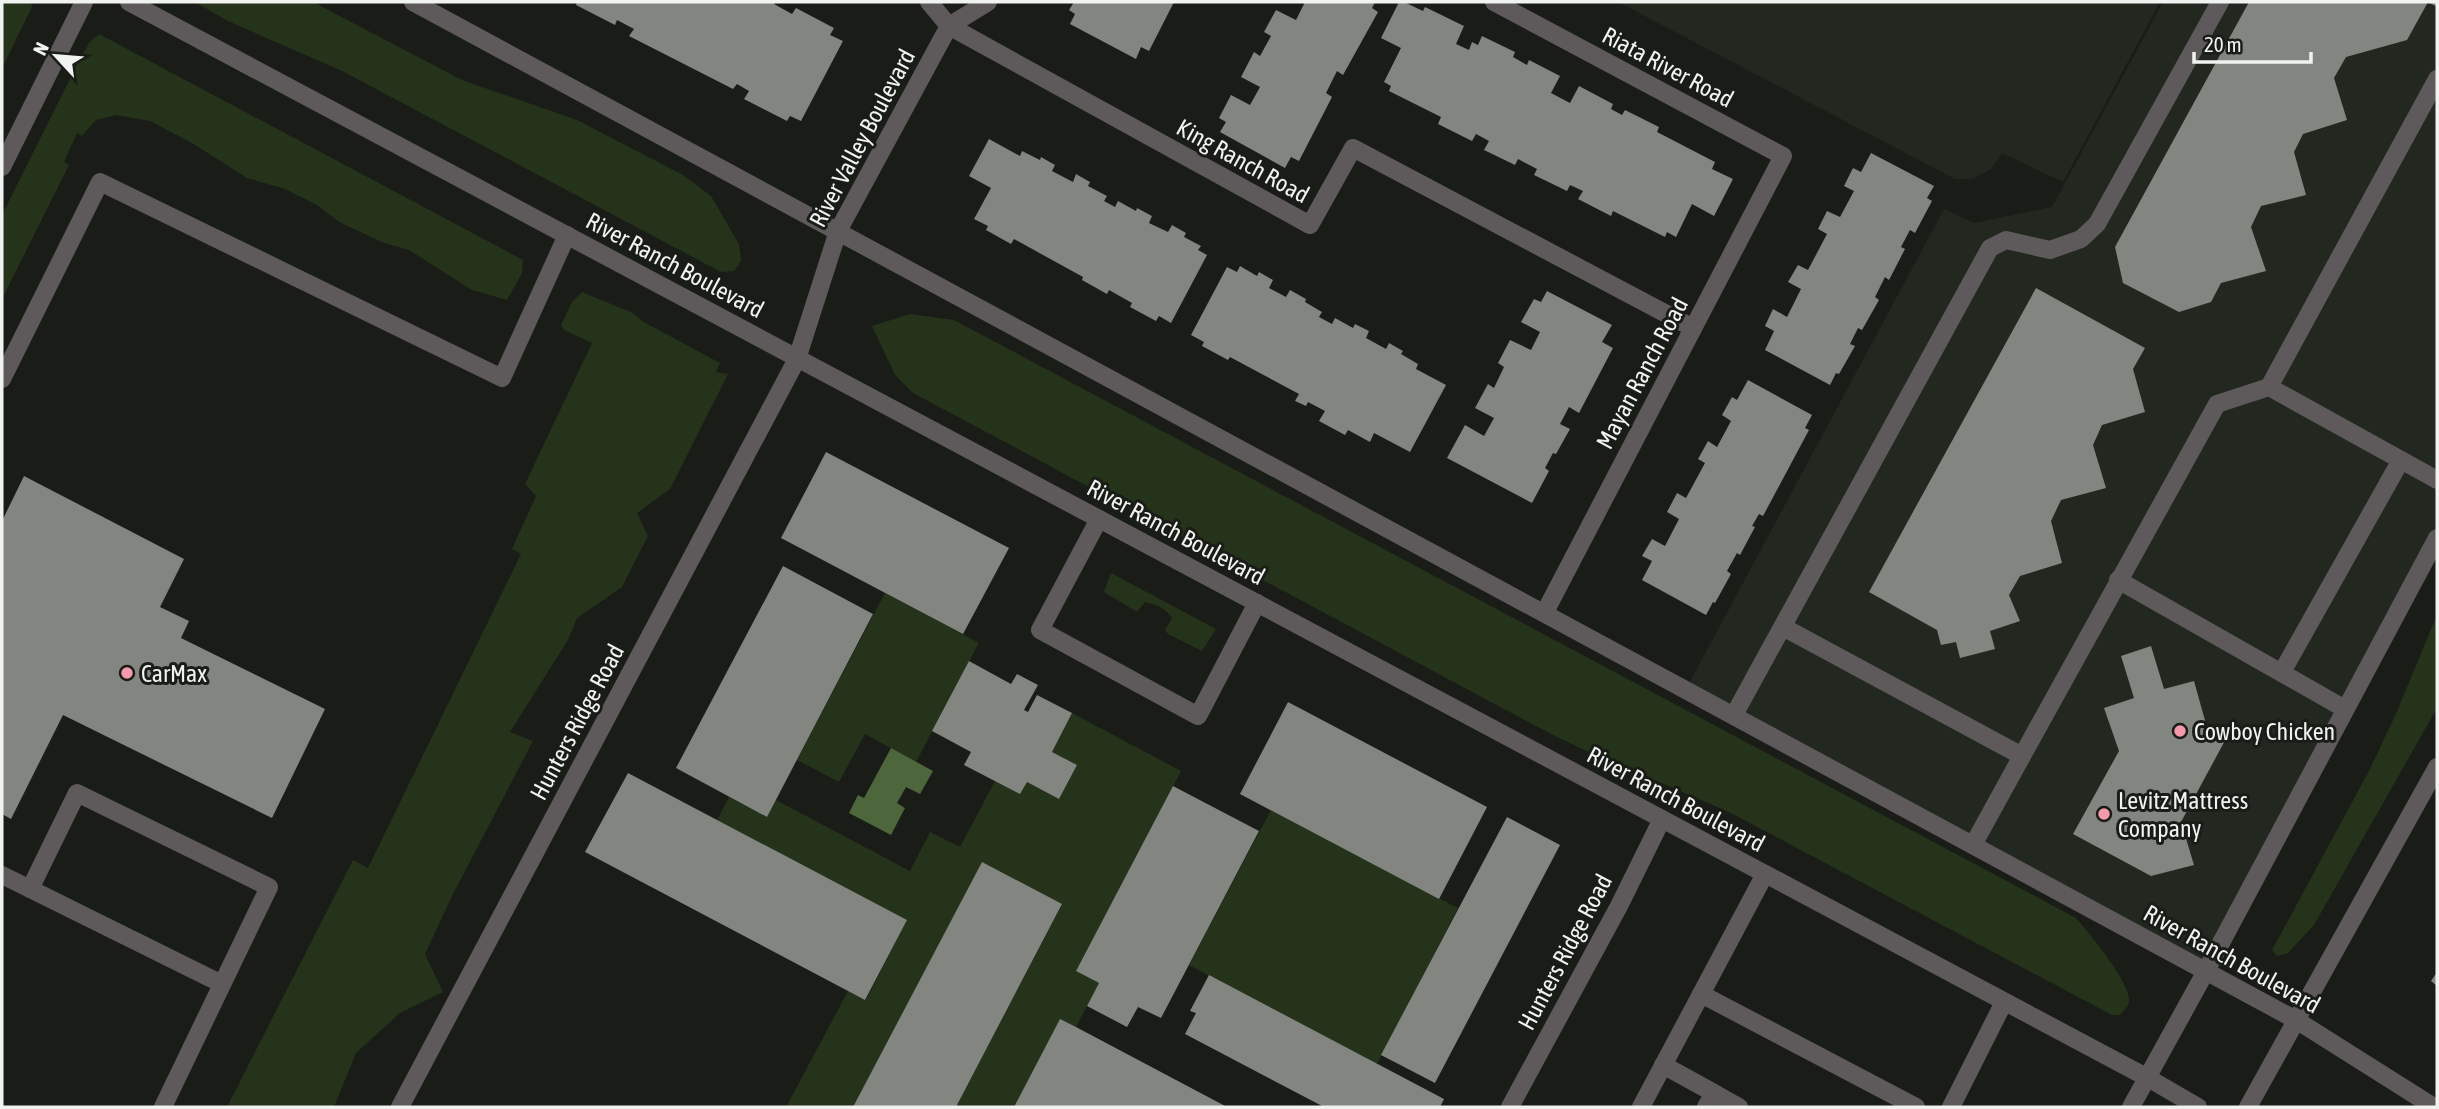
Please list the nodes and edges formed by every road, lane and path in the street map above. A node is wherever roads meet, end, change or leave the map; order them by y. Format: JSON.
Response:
{"nodes":[{"id":1,"x":84,"y":2,"type":"edge"},
{"id":2,"x":129,"y":2,"type":"edge"},
{"id":3,"x":413,"y":2,"type":"edge"},
{"id":4,"x":929,"y":2,"type":"edge"},
{"id":5,"x":988,"y":2,"type":"edge"},
{"id":6,"x":1494,"y":2,"type":"edge"},
{"id":7,"x":2220,"y":2,"type":"edge"},
{"id":8,"x":949,"y":26,"type":"junction"},
{"id":9,"x":2437,"y":79,"type":"edge"},
{"id":10,"x":1783,"y":156,"type":"joint"},
{"id":11,"x":2,"y":167,"type":"edge"},
{"id":12,"x":838,"y":231,"type":"junction"},
{"id":13,"x":567,"y":235,"type":"junction"},
{"id":14,"x":1693,"y":328,"type":"junction"},
{"id":15,"x":797,"y":359,"type":"junction"},
{"id":16,"x":2,"y":379,"type":"edge"},
{"id":17,"x":2269,"y":387,"type":"junction"},
{"id":18,"x":2400,"y":460,"type":"junction"},
{"id":19,"x":2437,"y":480,"type":"edge"},
{"id":20,"x":1099,"y":519,"type":"junction"},
{"id":21,"x":2437,"y":538,"type":"edge"},
{"id":22,"x":2119,"y":580,"type":"junction"},
{"id":23,"x":1256,"y":603,"type":"junction"},
{"id":24,"x":1545,"y":612,"type":"junction"},
{"id":25,"x":1783,"y":627,"type":"junction"},
{"id":26,"x":2282,"y":672,"type":"junction"},
{"id":27,"x":2346,"y":709,"type":"junction"},
{"id":28,"x":1734,"y":715,"type":"junction"},
{"id":29,"x":2022,"y":756,"type":"junction"},
{"id":30,"x":2437,"y":767,"type":"edge"},
{"id":31,"x":1662,"y":819,"type":"junction"},
{"id":32,"x":1973,"y":845,"type":"junction"},
{"id":33,"x":1765,"y":874,"type":"junction"},
{"id":34,"x":2,"y":875,"type":"edge"},
{"id":35,"x":30,"y":889,"type":"junction"},
{"id":36,"x":2207,"y":971,"type":"junction"},
{"id":37,"x":222,"y":984,"type":"junction"},
{"id":38,"x":1701,"y":994,"type":"junction"},
{"id":39,"x":2004,"y":1002,"type":"junction"},
{"id":40,"x":2296,"y":1020,"type":"junction"},
{"id":41,"x":1663,"y":1065,"type":"junction"},
{"id":42,"x":2148,"y":1078,"type":"junction"},
{"id":43,"x":1710,"y":1100,"type":"edge"},
{"id":44,"x":163,"y":1107,"type":"edge"},
{"id":45,"x":400,"y":1107,"type":"edge"},
{"id":46,"x":1510,"y":1107,"type":"edge"},
{"id":47,"x":1641,"y":1107,"type":"edge"},
{"id":48,"x":1739,"y":1107,"type":"edge"},
{"id":49,"x":1916,"y":1107,"type":"edge"},
{"id":50,"x":1951,"y":1107,"type":"edge"},
{"id":51,"x":2131,"y":1107,"type":"edge"},
{"id":52,"x":2199,"y":1107,"type":"edge"},
{"id":53,"x":2248,"y":1107,"type":"edge"},
{"id":54,"x":2434,"y":1107,"type":"edge"}],
"edges":[{"from":1,"to":11,"type":"street"},
{"from":2,"to":13,"type":"street","name":"River Ranch Boulevard"},
{"from":3,"to":12,"type":"street","name":"River Ranch Boulevard"},
{"from":4,"to":8,"type":"street","name":"King Ranch Road"},
{"from":5,"to":8,"type":"street","name":"River Valley Boulevard"},
{"from":6,"to":10,"type":"street","name":"Riata River Road"},
{"from":7,"to":25,"type":"street"},
{"from":8,"to":12,"type":"street","name":"River Valley Boulevard"},
{"from":8,"to":14,"type":"street","name":"King Ranch Road"},
{"from":9,"to":17,"type":"street"},
{"from":10,"to":14,"type":"street","name":"Mayan Ranch Road"},
{"from":12,"to":15,"type":"street","name":"River Valley Boulevard"},
{"from":12,"to":24,"type":"street","name":"River Ranch Boulevard"},
{"from":13,"to":15,"type":"street","name":"River Ranch Boulevard"},
{"from":13,"to":16,"type":"street"},
{"from":14,"to":24,"type":"street","name":"Mayan Ranch Road"},
{"from":15,"to":20,"type":"street","name":"River Ranch Boulevard"},
{"from":15,"to":45,"type":"street","name":"Hunters Ridge Road"},
{"from":17,"to":18,"type":"street"},
{"from":17,"to":22,"type":"street"},
{"from":18,"to":19,"type":"street"},
{"from":18,"to":26,"type":"street"},
{"from":20,"to":23,"type":"street","name":"River Ranch Boulevard"},
{"from":20,"to":23,"type":"street"},
{"from":21,"to":27,"type":"street"},
{"from":22,"to":26,"type":"street"},
{"from":22,"to":29,"type":"street"},
{"from":23,"to":31,"type":"street","name":"River Ranch Boulevard"},
{"from":24,"to":28,"type":"street","name":"River Ranch Boulevard"},
{"from":25,"to":28,"type":"street"},
{"from":25,"to":29,"type":"street"},
{"from":26,"to":27,"type":"street"},
{"from":27,"to":36,"type":"street"},
{"from":28,"to":32,"type":"street","name":"River Ranch Boulevard"},
{"from":29,"to":32,"type":"street"},
{"from":30,"to":40,"type":"street"},
{"from":31,"to":33,"type":"street","name":"River Ranch Boulevard"},
{"from":31,"to":46,"type":"street","name":"Hunters Ridge Road"},
{"from":32,"to":36,"type":"street","name":"River Ranch Boulevard"},
{"from":33,"to":38,"type":"street"},
{"from":33,"to":39,"type":"street","name":"River Ranch Boulevard"},
{"from":34,"to":35,"type":"street"},
{"from":35,"to":37,"type":"street"},
{"from":35,"to":37,"type":"street"},
{"from":36,"to":40,"type":"street","name":"River Ranch Boulevard"},
{"from":36,"to":42,"type":"street"},
{"from":37,"to":44,"type":"street"},
{"from":38,"to":41,"type":"street"},
{"from":38,"to":49,"type":"street"},
{"from":39,"to":42,"type":"street","name":"River Ranch Boulevard"},
{"from":39,"to":50,"type":"street"},
{"from":40,"to":53,"type":"street"},
{"from":40,"to":54,"type":"street","name":"River Ranch Boulevard"},
{"from":41,"to":43,"type":"street"},
{"from":41,"to":47,"type":"street"},
{"from":42,"to":51,"type":"street"},
{"from":42,"to":52,"type":"street","name":"River Ranch Boulevard"},
{"from":43,"to":48,"type":"street"}]}
